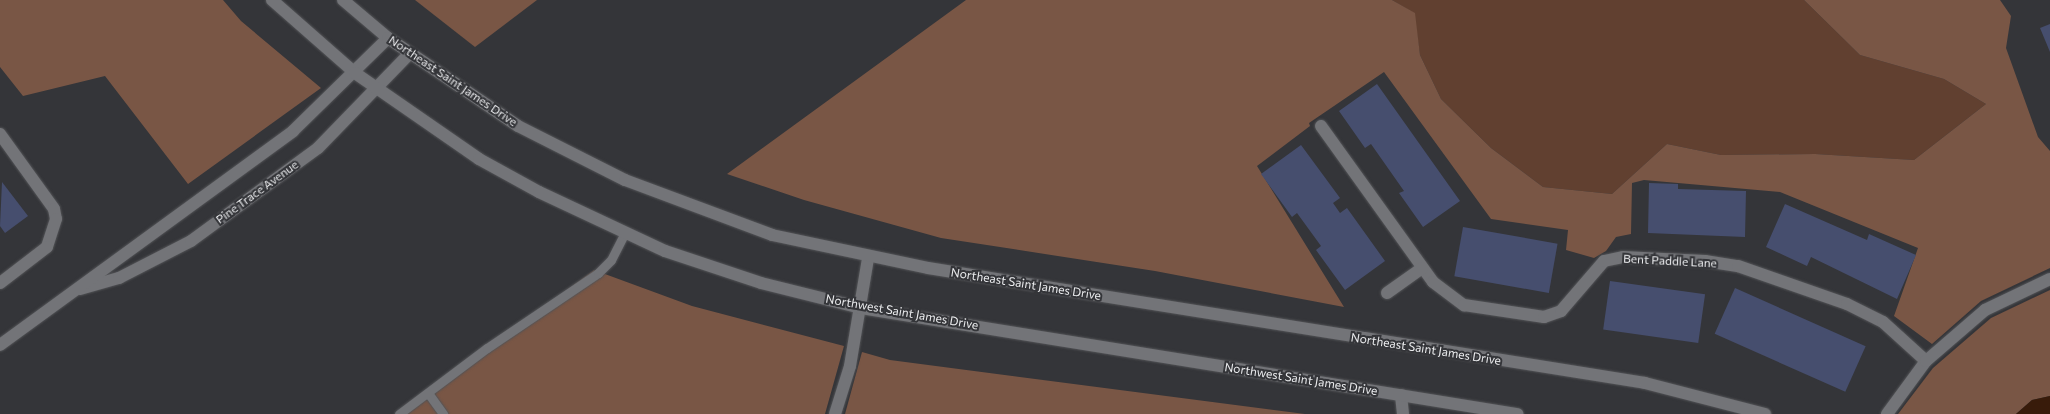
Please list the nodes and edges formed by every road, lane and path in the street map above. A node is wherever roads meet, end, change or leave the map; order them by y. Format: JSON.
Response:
{"nodes":[{"id":1,"x":272,"y":0,"type":"edge"},
{"id":2,"x":343,"y":0,"type":"edge"},
{"id":3,"x":388,"y":38,"type":"junction"},
{"id":4,"x":410,"y":53,"type":"junction"},
{"id":5,"x":355,"y":73,"type":"junction"},
{"id":6,"x":377,"y":89,"type":"junction"},
{"id":7,"x":1321,"y":126,"type":"dead end"},
{"id":8,"x":0,"y":134,"type":"edge"},
{"id":9,"x":625,"y":233,"type":"junction"},
{"id":10,"x":868,"y":258,"type":"junction"},
{"id":11,"x":1422,"y":268,"type":"junction"},
{"id":12,"x":2050,"y":279,"type":"edge"},
{"id":13,"x":0,"y":282,"type":"edge"},
{"id":14,"x":77,"y":290,"type":"junction"},
{"id":15,"x":1387,"y":293,"type":"dead end"},
{"id":16,"x":861,"y":308,"type":"junction"},
{"id":17,"x":0,"y":345,"type":"edge"},
{"id":18,"x":1926,"y":361,"type":"junction"},
{"id":19,"x":428,"y":393,"type":"junction"},
{"id":20,"x":1401,"y":395,"type":"junction"},
{"id":21,"x":399,"y":414,"type":"edge"},
{"id":22,"x":443,"y":414,"type":"edge"},
{"id":23,"x":835,"y":414,"type":"edge"},
{"id":24,"x":1403,"y":414,"type":"edge"},
{"id":25,"x":1517,"y":414,"type":"edge"},
{"id":26,"x":1765,"y":414,"type":"edge"},
{"id":27,"x":1887,"y":414,"type":"edge"}],
"edges":[{"from":1,"to":5,"type":"main road","name":"Northwest Saint James Drive"},
{"from":2,"to":3,"type":"main road","name":"Northeast Saint James Drive"},
{"from":3,"to":4,"type":"main road","name":"Northeast Saint James Drive"},
{"from":3,"to":5,"type":"main road","name":"Pine Trace Avenue"},
{"from":4,"to":6,"type":"main road","name":"Pine Trace Avenue"},
{"from":4,"to":10,"type":"main road","name":"Northeast Saint James Drive"},
{"from":5,"to":6,"type":"main road","name":"Northwest Saint James Drive"},
{"from":5,"to":14,"type":"main road","name":"Pine Trace Avenue"},
{"from":6,"to":9,"type":"main road","name":"Northwest Saint James Drive"},
{"from":6,"to":14,"type":"main road","name":"Pine Trace Avenue"},
{"from":7,"to":11,"type":"main road","name":"Bent Paddle Lane"},
{"from":8,"to":13,"type":"main road"},
{"from":9,"to":16,"type":"main road","name":"Northwest Saint James Drive"},
{"from":9,"to":19,"type":"lane"},
{"from":10,"to":16,"type":"main road"},
{"from":10,"to":26,"type":"main road","name":"Northeast Saint James Drive"},
{"from":11,"to":15,"type":"main road"},
{"from":11,"to":18,"type":"main road","name":"Bent Paddle Lane"},
{"from":12,"to":18,"type":"main road"},
{"from":14,"to":17,"type":"main road","name":"Pine Trace Avenue"},
{"from":16,"to":20,"type":"main road","name":"Northwest Saint James Drive"},
{"from":16,"to":23,"type":"main road"},
{"from":18,"to":27,"type":"main road"},
{"from":19,"to":21,"type":"lane"},
{"from":19,"to":22,"type":"lane"},
{"from":20,"to":24,"type":"main road"},
{"from":20,"to":25,"type":"main road","name":"Northwest Saint James Drive"}]}
